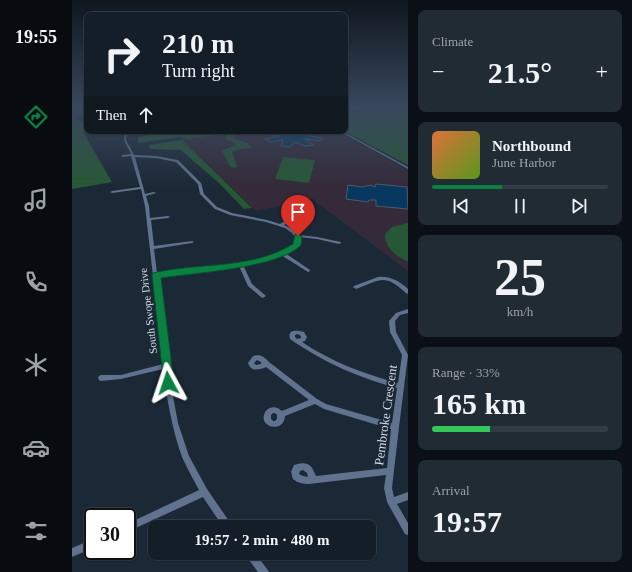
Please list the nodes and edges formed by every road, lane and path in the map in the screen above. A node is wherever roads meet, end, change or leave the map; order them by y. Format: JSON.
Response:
{"nodes":[{"id":1,"x":126,"y":135,"type":"edge"},
{"id":2,"x":347,"y":135,"type":"edge"},
{"id":3,"x":132,"y":155,"type":"junction"},
{"id":4,"x":122,"y":156,"type":"dead end"},
{"id":5,"x":408,"y":168,"type":"edge"},
{"id":6,"x":142,"y":188,"type":"junction"},
{"id":7,"x":112,"y":192,"type":"dead end"},
{"id":8,"x":154,"y":193,"type":"dead end"},
{"id":9,"x":144,"y":195,"type":"junction"},
{"id":10,"x":304,"y":215,"type":"dead end"},
{"id":11,"x":168,"y":217,"type":"dead end"},
{"id":12,"x":149,"y":219,"type":"junction"},
{"id":13,"x":281,"y":225,"type":"junction"},
{"id":14,"x":298,"y":236,"type":"junction"},
{"id":15,"x":192,"y":242,"type":"dead end"},
{"id":16,"x":339,"y":243,"type":"dead end"},
{"id":17,"x":152,"y":248,"type":"junction"},
{"id":18,"x":283,"y":254,"type":"junction"},
{"id":19,"x":241,"y":265,"type":"junction"},
{"id":20,"x":308,"y":271,"type":"dead end"},
{"id":21,"x":156,"y":275,"type":"junction"},
{"id":22,"x":356,"y":287,"type":"dead end"},
{"id":23,"x":408,"y":292,"type":"edge"},
{"id":24,"x":263,"y":296,"type":"dead end"},
{"id":25,"x":408,"y":311,"type":"edge"},
{"id":26,"x":297,"y":341,"type":"dead end"},
{"id":27,"x":264,"y":360,"type":"dead end"},
{"id":28,"x":166,"y":366,"type":"junction"},
{"id":29,"x":101,"y":378,"type":"dead end"},
{"id":30,"x":400,"y":386,"type":"junction"},
{"id":31,"x":315,"y":401,"type":"junction"},
{"id":32,"x":281,"y":414,"type":"dead end"},
{"id":33,"x":394,"y":427,"type":"junction"},
{"id":34,"x":390,"y":471,"type":"junction"},
{"id":35,"x":313,"y":480,"type":"dead end"},
{"id":36,"x":204,"y":492,"type":"junction"},
{"id":37,"x":408,"y":496,"type":"edge"},
{"id":38,"x":391,"y":502,"type":"junction"},
{"id":39,"x":223,"y":520,"type":"edge"},
{"id":40,"x":136,"y":524,"type":"edge"},
{"id":41,"x":408,"y":531,"type":"edge"},
{"id":42,"x":84,"y":547,"type":"edge"},
{"id":43,"x":72,"y":553,"type":"edge"},
{"id":44,"x":255,"y":560,"type":"edge"},
{"id":45,"x":264,"y":572,"type":"edge"}],
"edges":[{"from":1,"to":3,"type":"street","name":"South Swope Drive"},
{"from":2,"to":5,"type":"street"},
{"from":3,"to":4,"type":"street"},
{"from":3,"to":6,"type":"street","name":"South Swope Drive"},
{"from":3,"to":13,"type":"street"},
{"from":6,"to":7,"type":"street"},
{"from":6,"to":9,"type":"street","name":"South Swope Drive"},
{"from":8,"to":9,"type":"street"},
{"from":9,"to":12,"type":"street","name":"South Swope Drive"},
{"from":10,"to":13,"type":"street"},
{"from":11,"to":12,"type":"street"},
{"from":12,"to":17,"type":"street","name":"South Swope Drive"},
{"from":13,"to":14,"type":"street"},
{"from":14,"to":16,"type":"street"},
{"from":14,"to":18,"type":"street"},
{"from":15,"to":17,"type":"street"},
{"from":17,"to":21,"type":"street","name":"South Swope Drive"},
{"from":18,"to":19,"type":"street"},
{"from":18,"to":20,"type":"street"},
{"from":19,"to":21,"type":"street"},
{"from":19,"to":24,"type":"street"},
{"from":21,"to":28,"type":"street","name":"South Swope Drive"},
{"from":22,"to":23,"type":"street"},
{"from":25,"to":30,"type":"street","name":"Pembroke Crescent"},
{"from":26,"to":30,"type":"street"},
{"from":27,"to":31,"type":"street"},
{"from":28,"to":29,"type":"street"},
{"from":28,"to":36,"type":"street","name":"South Swope Drive"},
{"from":30,"to":33,"type":"street","name":"Pembroke Crescent"},
{"from":31,"to":32,"type":"street"},
{"from":31,"to":33,"type":"street"},
{"from":33,"to":34,"type":"street","name":"Pembroke Crescent"},
{"from":34,"to":35,"type":"street"},
{"from":34,"to":38,"type":"street","name":"Pembroke Crescent"},
{"from":36,"to":39,"type":"street","name":"South Swope Drive"},
{"from":36,"to":40,"type":"street"},
{"from":37,"to":38,"type":"street"},
{"from":38,"to":41,"type":"street","name":"Pembroke Crescent"},
{"from":42,"to":43,"type":"street"},
{"from":44,"to":45,"type":"street"}]}
